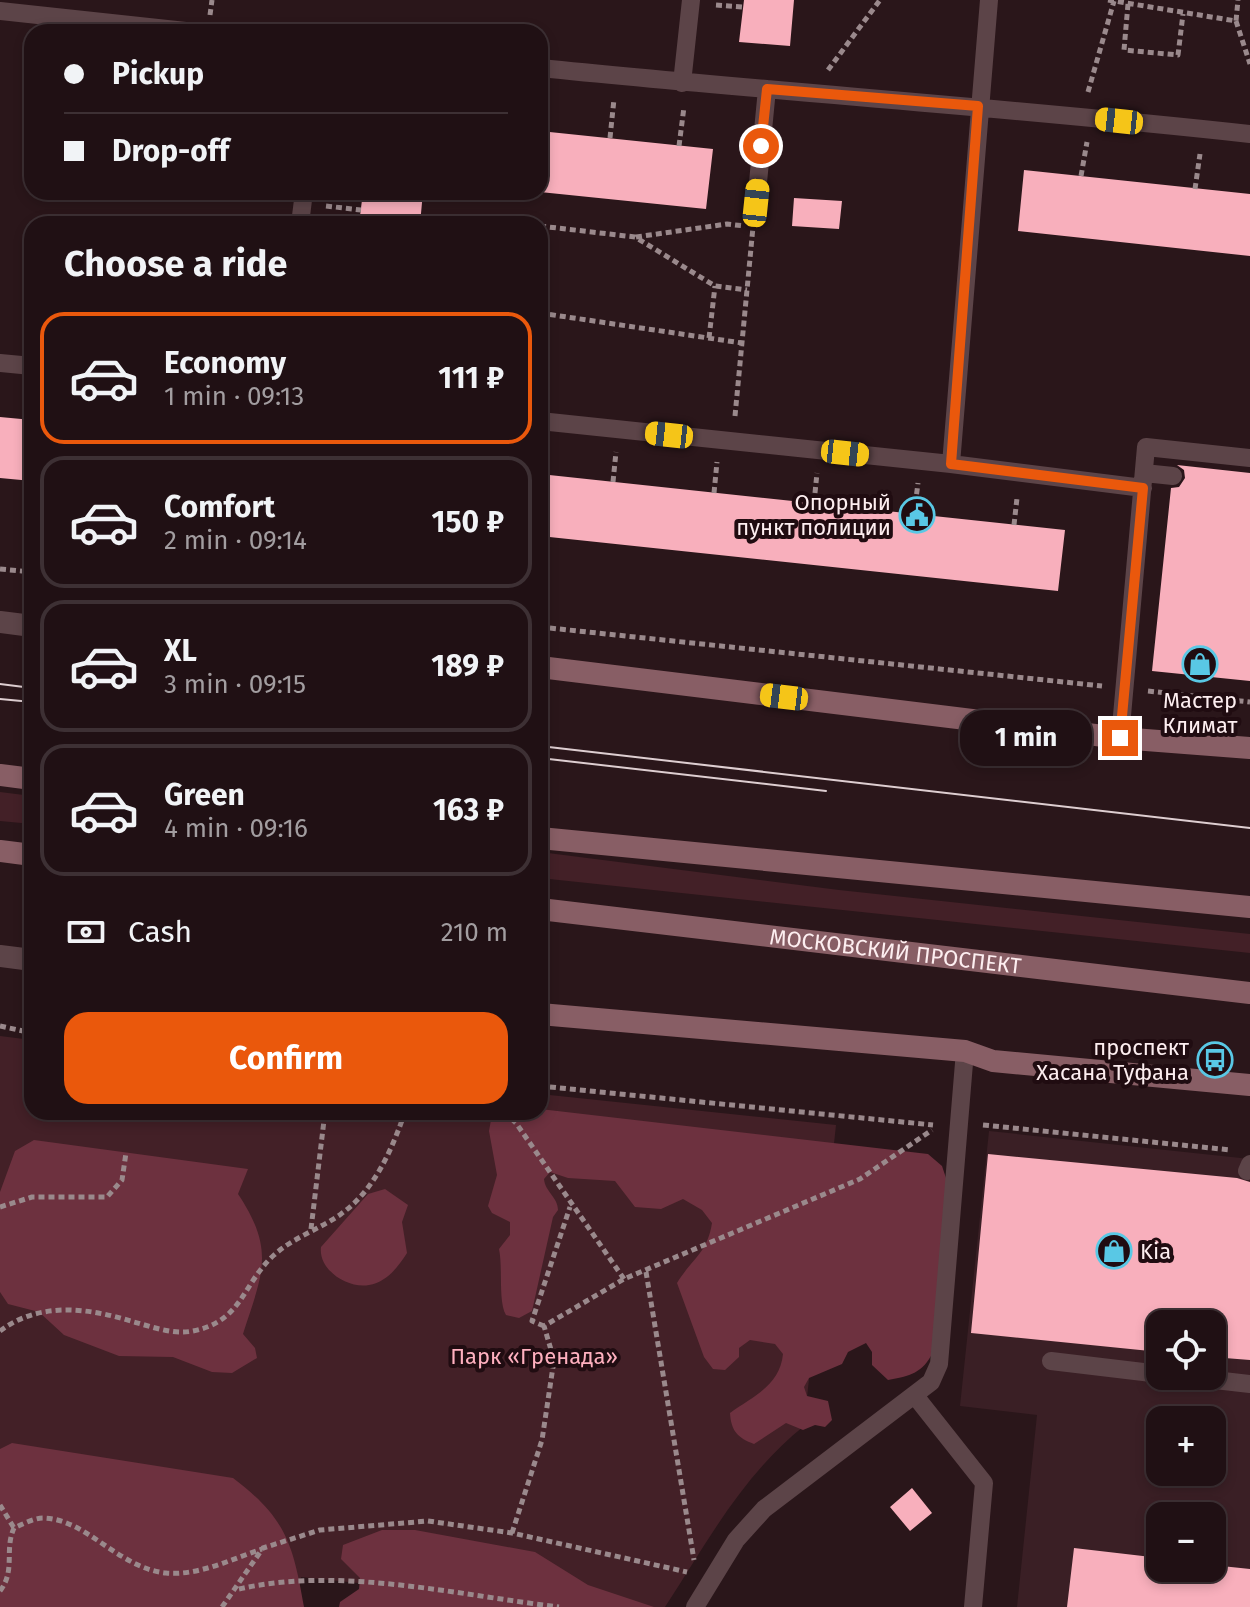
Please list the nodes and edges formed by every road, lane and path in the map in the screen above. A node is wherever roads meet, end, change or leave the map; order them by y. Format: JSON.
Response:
{"nodes":[{"id":1,"x":691,"y":0,"type":"edge"},
{"id":2,"x":880,"y":0,"type":"edge"},
{"id":3,"x":989,"y":0,"type":"edge"},
{"id":4,"x":1163,"y":0,"type":"edge"},
{"id":5,"x":1238,"y":0,"type":"edge"},
{"id":6,"x":1111,"y":1,"type":"edge"},
{"id":7,"x":1128,"y":4,"type":"junction"},
{"id":8,"x":1162,"y":10,"type":"junction"},
{"id":9,"x":0,"y":11,"type":"edge"},
{"id":10,"x":1183,"y":14,"type":"junction"},
{"id":11,"x":1236,"y":21,"type":"junction"},
{"id":12,"x":121,"y":24,"type":"edge"},
{"id":13,"x":1250,"y":64,"type":"edge"},
{"id":14,"x":548,"y":69,"type":"edge"},
{"id":15,"x":617,"y":76,"type":"junction"},
{"id":16,"x":684,"y":84,"type":"junction"},
{"id":17,"x":767,"y":89,"type":"junction"},
{"id":18,"x":811,"y":93,"type":"junction"},
{"id":19,"x":978,"y":106,"type":"junction"},
{"id":20,"x":1086,"y":117,"type":"junction"},
{"id":21,"x":1203,"y":129,"type":"junction"},
{"id":22,"x":1250,"y":134,"type":"edge"},
{"id":23,"x":610,"y":138,"type":"dead end"},
{"id":24,"x":679,"y":146,"type":"dead end"},
{"id":25,"x":1081,"y":176,"type":"dead end"},
{"id":26,"x":1195,"y":189,"type":"dead end"},
{"id":27,"x":313,"y":200,"type":"edge"},
{"id":28,"x":756,"y":203,"type":"joint"},
{"id":29,"x":361,"y":210,"type":"dead end"},
{"id":30,"x":548,"y":227,"type":"edge"},
{"id":31,"x":753,"y":227,"type":"junction"},
{"id":32,"x":635,"y":237,"type":"junction"},
{"id":33,"x":715,"y":286,"type":"junction"},
{"id":34,"x":747,"y":290,"type":"junction"},
{"id":35,"x":548,"y":314,"type":"edge"},
{"id":36,"x":709,"y":338,"type":"junction"},
{"id":37,"x":742,"y":343,"type":"junction"},
{"id":38,"x":0,"y":363,"type":"edge"},
{"id":39,"x":24,"y":365,"type":"edge"},
{"id":40,"x":548,"y":422,"type":"edge"},
{"id":41,"x":733,"y":441,"type":"junction"},
{"id":42,"x":1250,"y":458,"type":"edge"},
{"id":43,"x":951,"y":464,"type":"junction"},
{"id":44,"x":1173,"y":476,"type":"dead end"},
{"id":45,"x":1143,"y":480,"type":"junction"},
{"id":46,"x":0,"y":569,"type":"edge"},
{"id":47,"x":24,"y":571,"type":"edge"},
{"id":48,"x":0,"y":622,"type":"edge"},
{"id":49,"x":24,"y":625,"type":"edge"},
{"id":50,"x":548,"y":628,"type":"edge"},
{"id":51,"x":548,"y":668,"type":"edge"},
{"id":52,"x":1124,"y":689,"type":"junction"},
{"id":53,"x":1250,"y":702,"type":"edge"},
{"id":54,"x":1120,"y":738,"type":"junction"},
{"id":55,"x":1250,"y":748,"type":"edge"},
{"id":56,"x":0,"y":775,"type":"edge"},
{"id":57,"x":24,"y":778,"type":"edge"},
{"id":58,"x":548,"y":839,"type":"edge"},
{"id":59,"x":0,"y":851,"type":"edge"},
{"id":60,"x":24,"y":854,"type":"edge"},
{"id":61,"x":1250,"y":907,"type":"edge"},
{"id":62,"x":548,"y":910,"type":"edge"},
{"id":63,"x":0,"y":956,"type":"edge"},
{"id":64,"x":24,"y":959,"type":"edge"},
{"id":65,"x":1250,"y":993,"type":"edge"},
{"id":66,"x":548,"y":1015,"type":"edge"},
{"id":67,"x":0,"y":1026,"type":"edge"},
{"id":68,"x":24,"y":1031,"type":"edge"},
{"id":69,"x":965,"y":1051,"type":"junction"},
{"id":70,"x":1250,"y":1085,"type":"edge"},
{"id":71,"x":548,"y":1087,"type":"edge"},
{"id":72,"x":324,"y":1120,"type":"edge"},
{"id":73,"x":402,"y":1120,"type":"edge"},
{"id":74,"x":513,"y":1120,"type":"edge"},
{"id":75,"x":948,"y":1124,"type":"junction"},
{"id":76,"x":938,"y":1140,"type":"dead end"},
{"id":77,"x":1235,"y":1151,"type":"dead end"},
{"id":78,"x":126,"y":1153,"type":"dead end"},
{"id":79,"x":0,"y":1207,"type":"edge"},
{"id":80,"x":571,"y":1207,"type":"junction"},
{"id":81,"x":311,"y":1229,"type":"junction"},
{"id":82,"x":646,"y":1272,"type":"junction"},
{"id":83,"x":624,"y":1279,"type":"junction"},
{"id":84,"x":544,"y":1326,"type":"junction"},
{"id":85,"x":0,"y":1331,"type":"edge"},
{"id":86,"x":1051,"y":1361,"type":"dead end"},
{"id":87,"x":1146,"y":1372,"type":"edge"},
{"id":88,"x":1226,"y":1381,"type":"edge"},
{"id":89,"x":1250,"y":1384,"type":"edge"},
{"id":90,"x":916,"y":1397,"type":"junction"},
{"id":91,"x":0,"y":1505,"type":"edge"},
{"id":92,"x":14,"y":1528,"type":"junction"},
{"id":93,"x":512,"y":1533,"type":"junction"},
{"id":94,"x":263,"y":1548,"type":"junction"},
{"id":95,"x":238,"y":1589,"type":"junction"},
{"id":96,"x":0,"y":1591,"type":"edge"},
{"id":97,"x":222,"y":1607,"type":"edge"},
{"id":98,"x":559,"y":1607,"type":"edge"},
{"id":99,"x":695,"y":1607,"type":"edge"},
{"id":100,"x":973,"y":1607,"type":"edge"}],
"edges":[{"from":1,"to":16,"type":"lane"},
{"from":2,"to":18,"type":"path"},
{"from":3,"to":19,"type":"lane"},
{"from":4,"to":8,"type":"path"},
{"from":5,"to":11,"type":"path"},
{"from":6,"to":7,"type":"path"},
{"from":6,"to":20,"type":"path"},
{"from":7,"to":8,"type":"path"},
{"from":7,"to":10,"type":"path"},
{"from":8,"to":10,"type":"path"},
{"from":9,"to":12,"type":"lane"},
{"from":10,"to":11,"type":"path"},
{"from":11,"to":13,"type":"path"},
{"from":14,"to":15,"type":"lane"},
{"from":15,"to":16,"type":"lane"},
{"from":15,"to":23,"type":"path"},
{"from":16,"to":17,"type":"lane"},
{"from":16,"to":24,"type":"path"},
{"from":17,"to":18,"type":"lane"},
{"from":17,"to":28,"type":"lane"},
{"from":18,"to":19,"type":"lane"},
{"from":19,"to":20,"type":"lane"},
{"from":19,"to":43,"type":"lane"},
{"from":20,"to":21,"type":"lane"},
{"from":20,"to":25,"type":"path"},
{"from":21,"to":22,"type":"lane"},
{"from":21,"to":26,"type":"path"},
{"from":27,"to":29,"type":"path"},
{"from":28,"to":31,"type":"path"},
{"from":30,"to":32,"type":"path"},
{"from":31,"to":32,"type":"path"},
{"from":31,"to":34,"type":"path"},
{"from":32,"to":33,"type":"path"},
{"from":33,"to":34,"type":"path"},
{"from":33,"to":36,"type":"path"},
{"from":34,"to":37,"type":"path"},
{"from":35,"to":36,"type":"path"},
{"from":36,"to":37,"type":"path"},
{"from":37,"to":41,"type":"path"},
{"from":38,"to":39,"type":"lane"},
{"from":40,"to":41,"type":"lane"},
{"from":41,"to":43,"type":"lane"},
{"from":42,"to":45,"type":"lane"},
{"from":43,"to":45,"type":"lane"},
{"from":44,"to":45,"type":"lane"},
{"from":45,"to":52,"type":"lane"},
{"from":46,"to":47,"type":"path"},
{"from":48,"to":49,"type":"street"},
{"from":50,"to":52,"type":"path"},
{"from":51,"to":54,"type":"main road"},
{"from":52,"to":53,"type":"path"},
{"from":52,"to":54,"type":"lane"},
{"from":54,"to":55,"type":"main road"},
{"from":56,"to":57,"type":"main road"},
{"from":58,"to":61,"type":"main road"},
{"from":59,"to":60,"type":"main road"},
{"from":62,"to":65,"type":"main road","name":"МОСКОВСКИЙ ПРОСПЕКТ"},
{"from":63,"to":64,"type":"street"},
{"from":66,"to":69,"type":"main road"},
{"from":67,"to":68,"type":"path"},
{"from":69,"to":70,"type":"main road"},
{"from":69,"to":75,"type":"lane"},
{"from":71,"to":75,"type":"path"},
{"from":72,"to":81,"type":"path"},
{"from":73,"to":81,"type":"path"},
{"from":74,"to":80,"type":"path"},
{"from":75,"to":76,"type":"path"},
{"from":75,"to":77,"type":"path"},
{"from":75,"to":82,"type":"path"},
{"from":75,"to":90,"type":"lane"},
{"from":78,"to":79,"type":"path"},
{"from":80,"to":83,"type":"path"},
{"from":80,"to":84,"type":"path"},
{"from":81,"to":85,"type":"path"},
{"from":82,"to":83,"type":"path"},
{"from":82,"to":93,"type":"path"},
{"from":83,"to":84,"type":"path"},
{"from":84,"to":93,"type":"path"},
{"from":86,"to":87,"type":"lane"},
{"from":88,"to":89,"type":"lane"},
{"from":90,"to":99,"type":"lane"},
{"from":90,"to":100,"type":"lane"},
{"from":91,"to":92,"type":"path"},
{"from":92,"to":94,"type":"path"},
{"from":92,"to":96,"type":"path"},
{"from":93,"to":94,"type":"path"},
{"from":94,"to":95,"type":"path"},
{"from":95,"to":97,"type":"path"},
{"from":95,"to":98,"type":"path"}]}
